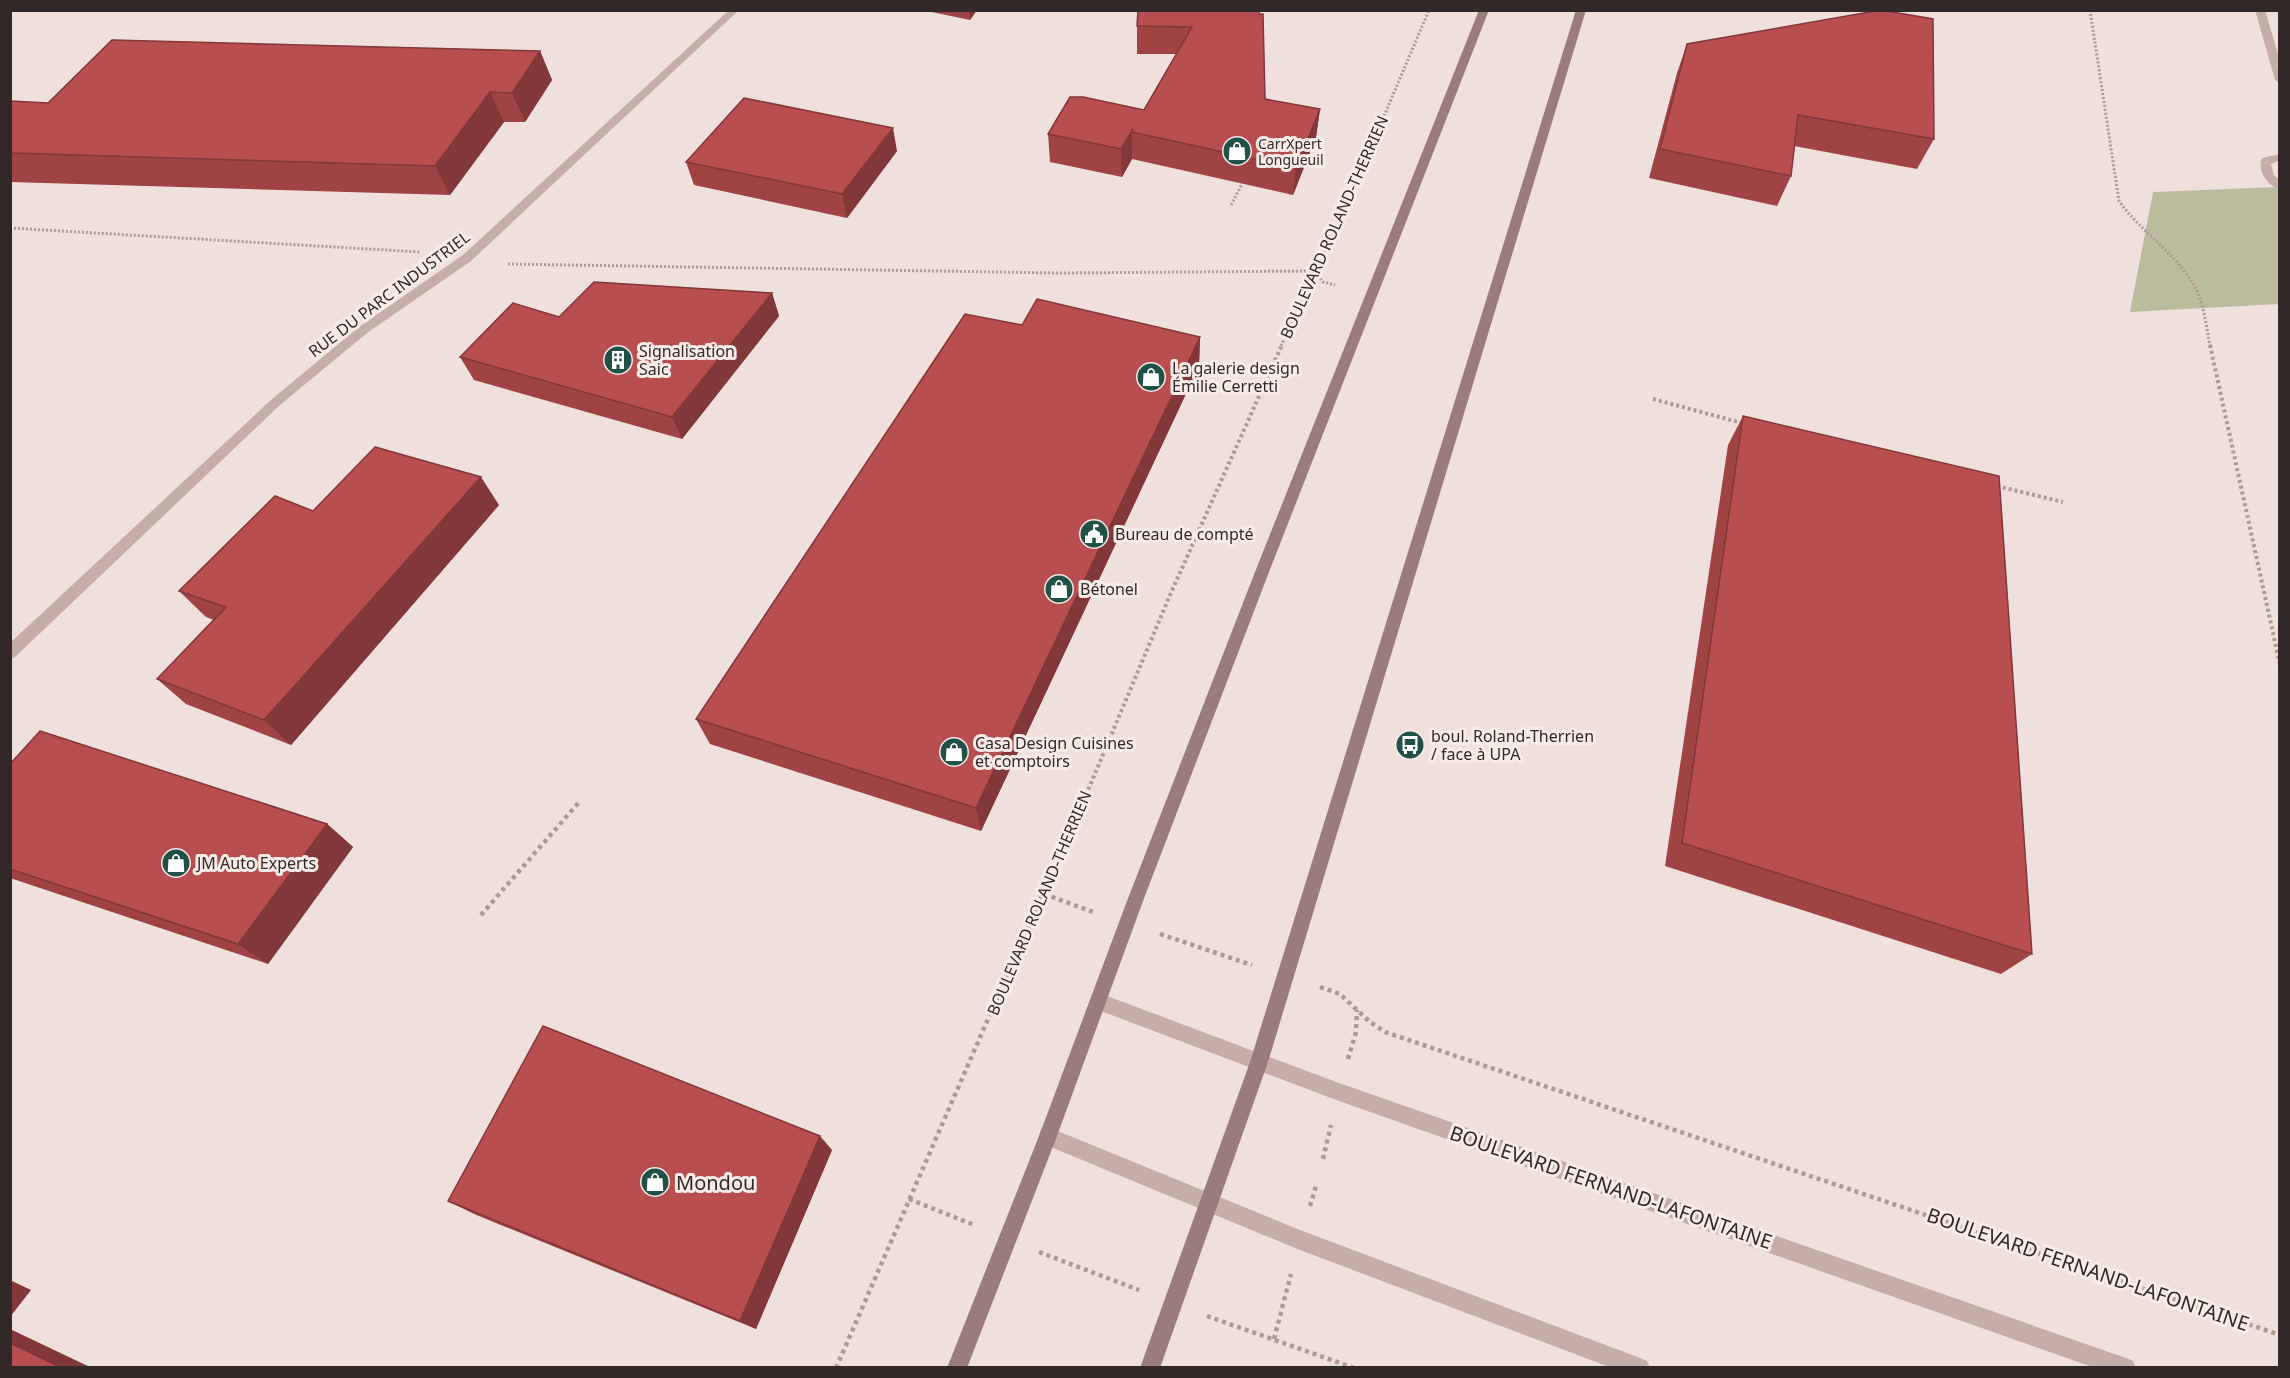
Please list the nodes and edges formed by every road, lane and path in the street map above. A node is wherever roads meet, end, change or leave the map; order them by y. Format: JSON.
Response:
{"nodes":[{"id":1,"x":735,"y":10,"type":"edge"},
{"id":2,"x":1429,"y":10,"type":"edge"},
{"id":3,"x":1484,"y":10,"type":"edge"},
{"id":4,"x":1581,"y":10,"type":"edge"},
{"id":5,"x":2090,"y":10,"type":"edge"},
{"id":6,"x":2260,"y":10,"type":"edge"},
{"id":7,"x":2280,"y":80,"type":"edge"},
{"id":8,"x":2280,"y":157,"type":"edge"},
{"id":9,"x":1242,"y":184,"type":"edge"},
{"id":10,"x":2280,"y":187,"type":"edge"},
{"id":11,"x":1231,"y":205,"type":"dead end"},
{"id":12,"x":10,"y":228,"type":"edge"},
{"id":13,"x":431,"y":252,"type":"dead end"},
{"id":14,"x":512,"y":265,"type":"dead end"},
{"id":15,"x":1315,"y":271,"type":"junction"},
{"id":16,"x":1335,"y":285,"type":"dead end"},
{"id":17,"x":1653,"y":399,"type":"dead end"},
{"id":18,"x":1750,"y":425,"type":"edge"},
{"id":19,"x":1986,"y":483,"type":"edge"},
{"id":20,"x":2063,"y":502,"type":"dead end"},
{"id":21,"x":10,"y":653,"type":"edge"},
{"id":22,"x":2280,"y":665,"type":"edge"},
{"id":23,"x":580,"y":801,"type":"dead end"},
{"id":24,"x":1044,"y":894,"type":"junction"},
{"id":25,"x":1076,"y":906,"type":"dead end"},
{"id":26,"x":481,"y":915,"type":"dead end"},
{"id":27,"x":1222,"y":954,"type":"dead end"},
{"id":28,"x":1242,"y":962,"type":"dead end"},
{"id":29,"x":1099,"y":1002,"type":"junction"},
{"id":30,"x":1357,"y":1010,"type":"dead end"},
{"id":31,"x":1259,"y":1062,"type":"junction"},
{"id":32,"x":1048,"y":1136,"type":"junction"},
{"id":33,"x":909,"y":1199,"type":"junction"},
{"id":34,"x":1209,"y":1201,"type":"junction"},
{"id":35,"x":945,"y":1214,"type":"dead end"},
{"id":36,"x":1067,"y":1263,"type":"dead end"},
{"id":37,"x":1109,"y":1278,"type":"dead end"},
{"id":38,"x":1281,"y":1312,"type":"dead end"},
{"id":39,"x":1253,"y":1332,"type":"dead end"},
{"id":40,"x":2280,"y":1335,"type":"edge"},
{"id":41,"x":1274,"y":1339,"type":"junction"},
{"id":42,"x":836,"y":1368,"type":"edge"},
{"id":43,"x":957,"y":1368,"type":"edge"},
{"id":44,"x":1150,"y":1368,"type":"edge"},
{"id":45,"x":1354,"y":1368,"type":"edge"},
{"id":46,"x":1640,"y":1368,"type":"edge"},
{"id":47,"x":2126,"y":1368,"type":"edge"}],
"edges":[{"from":1,"to":21,"type":"street","name":"RUE DU PARC INDUSTRIEL"},
{"from":2,"to":15,"type":"path","name":"BOULEVARD ROLAND-THERRIEN"},
{"from":3,"to":29,"type":"main road"},
{"from":4,"to":31,"type":"main road"},
{"from":5,"to":22,"type":"path"},
{"from":6,"to":7,"type":"street"},
{"from":8,"to":10,"type":"street"},
{"from":9,"to":11,"type":"path"},
{"from":12,"to":13,"type":"path"},
{"from":14,"to":15,"type":"path"},
{"from":15,"to":16,"type":"path"},
{"from":15,"to":24,"type":"path","name":"BOULEVARD ROLAND-THERRIEN"},
{"from":17,"to":18,"type":"path"},
{"from":19,"to":20,"type":"path"},
{"from":23,"to":26,"type":"path"},
{"from":24,"to":25,"type":"path"},
{"from":24,"to":33,"type":"path","name":"BOULEVARD ROLAND-THERRIEN"},
{"from":27,"to":28,"type":"path"},
{"from":29,"to":31,"type":"street","name":"BOULEVARD FERNAND-LAFONTAINE"},
{"from":29,"to":32,"type":"main road"},
{"from":30,"to":40,"type":"path","name":"BOULEVARD FERNAND-LAFONTAINE"},
{"from":31,"to":34,"type":"main road"},
{"from":31,"to":47,"type":"street","name":"BOULEVARD FERNAND-LAFONTAINE"},
{"from":32,"to":34,"type":"street"},
{"from":32,"to":43,"type":"main road"},
{"from":33,"to":35,"type":"path"},
{"from":33,"to":42,"type":"path","name":"BOULEVARD ROLAND-THERRIEN"},
{"from":34,"to":44,"type":"main road"},
{"from":34,"to":46,"type":"street"},
{"from":36,"to":37,"type":"path"},
{"from":38,"to":41,"type":"path"},
{"from":39,"to":41,"type":"path"},
{"from":41,"to":45,"type":"path"}]}
